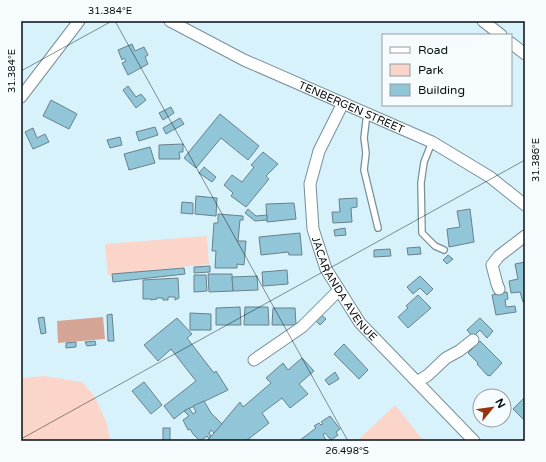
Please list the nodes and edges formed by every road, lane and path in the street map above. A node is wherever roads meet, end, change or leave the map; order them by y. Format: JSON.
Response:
{"nodes":[{"id":1,"x":78,"y":21,"type":"edge"},
{"id":2,"x":170,"y":21,"type":"edge"},
{"id":3,"x":483,"y":21,"type":"edge"},
{"id":4,"x":500,"y":34,"type":"edge"},
{"id":5,"x":512,"y":44,"type":"edge"},
{"id":6,"x":525,"y":54,"type":"edge"},
{"id":7,"x":21,"y":97,"type":"edge"},
{"id":8,"x":343,"y":104,"type":"junction"},
{"id":9,"x":367,"y":113,"type":"junction"},
{"id":10,"x":432,"y":142,"type":"junction"},
{"id":11,"x":525,"y":205,"type":"edge"},
{"id":12,"x":378,"y":228,"type":"dead end"},
{"id":13,"x":525,"y":236,"type":"edge"},
{"id":14,"x":444,"y":250,"type":"dead end"},
{"id":15,"x":499,"y":288,"type":"dead end"},
{"id":16,"x":339,"y":290,"type":"junction"},
{"id":17,"x":473,"y":340,"type":"dead end"},
{"id":18,"x":254,"y":360,"type":"dead end"},
{"id":19,"x":417,"y":382,"type":"junction"},
{"id":20,"x":474,"y":441,"type":"edge"}],
"edges":[{"from":1,"to":7,"type":"street"},
{"from":2,"to":8,"type":"street","name":"TENBERGEN STREET"},
{"from":3,"to":4,"type":"street"},
{"from":5,"to":6,"type":"street"},
{"from":8,"to":9,"type":"street","name":"TENBERGEN STREET"},
{"from":8,"to":16,"type":"street","name":"JACARANDA AVENUE"},
{"from":9,"to":10,"type":"street","name":"TENBERGEN STREET"},
{"from":9,"to":12,"type":"lane"},
{"from":10,"to":11,"type":"street","name":"TENBERGEN STREET"},
{"from":10,"to":14,"type":"lane"},
{"from":13,"to":15,"type":"street"},
{"from":16,"to":18,"type":"street"},
{"from":16,"to":19,"type":"street","name":"JACARANDA AVENUE"},
{"from":17,"to":19,"type":"street"},
{"from":19,"to":20,"type":"street","name":"JACARANDA AVENUE"}]}
